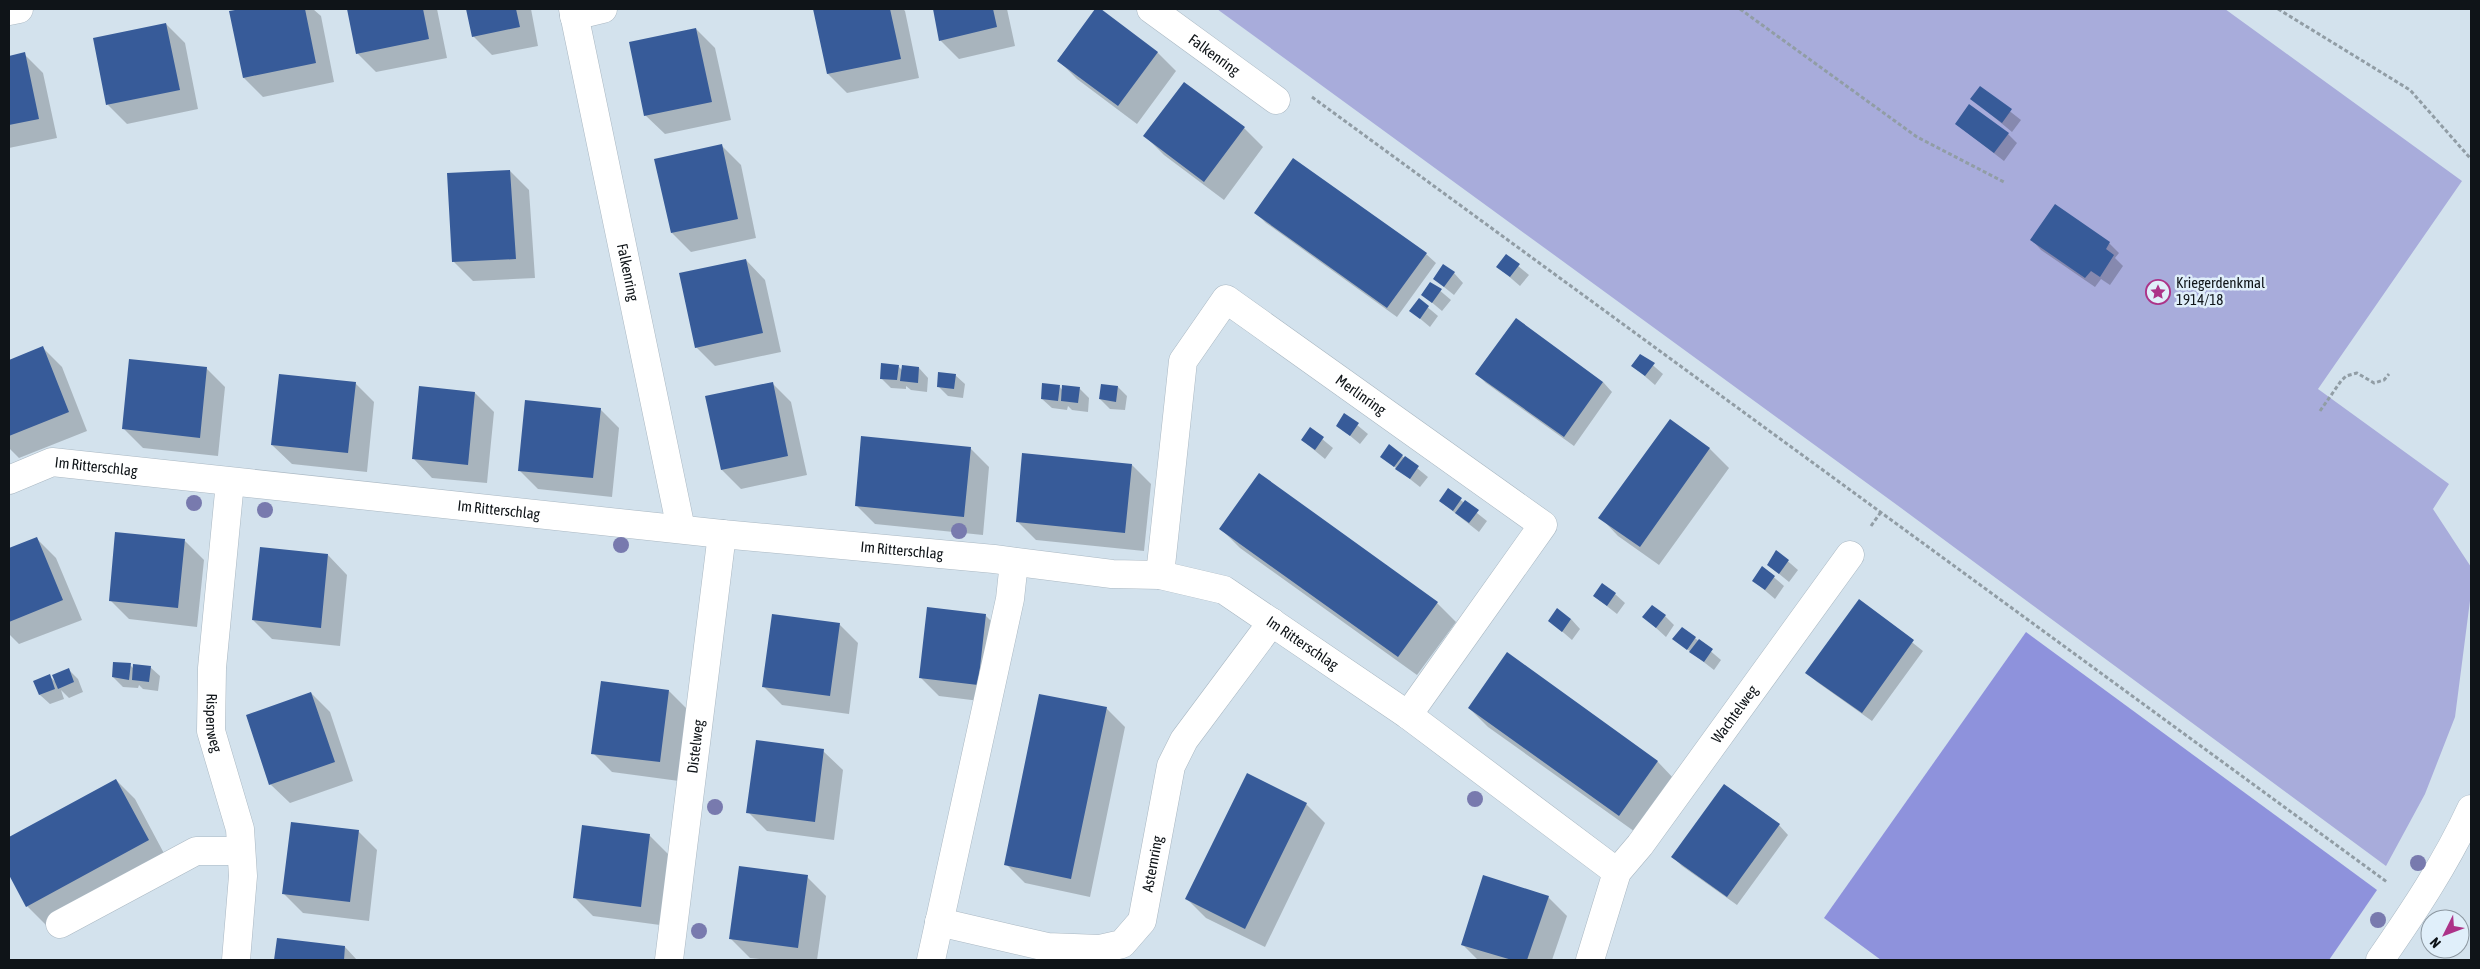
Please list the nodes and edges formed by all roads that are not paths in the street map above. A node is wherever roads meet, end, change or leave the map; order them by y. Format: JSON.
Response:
{"nodes":[{"id":1,"x":19,"y":9,"type":"edge"},
{"id":2,"x":603,"y":9,"type":"edge"},
{"id":3,"x":1151,"y":9,"type":"edge"},
{"id":4,"x":9,"y":11,"type":"edge"},
{"id":5,"x":573,"y":12,"type":"edge"},
{"id":6,"x":1276,"y":100,"type":"dead end"},
{"id":7,"x":9,"y":480,"type":"edge"},
{"id":8,"x":230,"y":482,"type":"junction"},
{"id":9,"x":681,"y":529,"type":"junction"},
{"id":10,"x":722,"y":534,"type":"junction"},
{"id":11,"x":1850,"y":555,"type":"dead end"},
{"id":12,"x":1014,"y":562,"type":"junction"},
{"id":13,"x":1160,"y":575,"type":"junction"},
{"id":14,"x":1272,"y":622,"type":"junction"},
{"id":15,"x":1408,"y":715,"type":"junction"},
{"id":16,"x":2471,"y":809,"type":"edge"},
{"id":17,"x":241,"y":850,"type":"junction"},
{"id":18,"x":1617,"y":872,"type":"junction"},
{"id":19,"x":939,"y":922,"type":"junction"},
{"id":20,"x":60,"y":924,"type":"dead end"},
{"id":21,"x":236,"y":960,"type":"edge"},
{"id":22,"x":669,"y":960,"type":"edge"},
{"id":23,"x":932,"y":960,"type":"edge"},
{"id":24,"x":1590,"y":960,"type":"edge"},
{"id":25,"x":2380,"y":960,"type":"edge"}],
"edges":[{"from":1,"to":4,"type":"street"},
{"from":2,"to":5,"type":"street","name":"Falkenring"},
{"from":3,"to":6,"type":"street","name":"Falkenring"},
{"from":5,"to":9,"type":"street","name":"Falkenring"},
{"from":7,"to":8,"type":"street","name":"Im Ritterschlag"},
{"from":8,"to":9,"type":"street","name":"Im Ritterschlag"},
{"from":8,"to":17,"type":"street","name":"Rispenweg"},
{"from":9,"to":10,"type":"street","name":"Im Ritterschlag"},
{"from":10,"to":12,"type":"street","name":"Im Ritterschlag"},
{"from":10,"to":22,"type":"street","name":"Distelweg"},
{"from":11,"to":18,"type":"street","name":"Wachtelweg"},
{"from":12,"to":13,"type":"street","name":"Im Ritterschlag"},
{"from":12,"to":19,"type":"street"},
{"from":13,"to":14,"type":"street","name":"Im Ritterschlag"},
{"from":13,"to":15,"type":"street","name":"Merlinring"},
{"from":14,"to":15,"type":"street","name":"Im Ritterschlag"},
{"from":14,"to":19,"type":"street","name":"Asternring"},
{"from":15,"to":18,"type":"street","name":"Im Ritterschlag"},
{"from":16,"to":25,"type":"street"},
{"from":17,"to":20,"type":"street"},
{"from":17,"to":21,"type":"street","name":"Rispenweg"},
{"from":18,"to":24,"type":"street"},
{"from":19,"to":23,"type":"street"}]}
